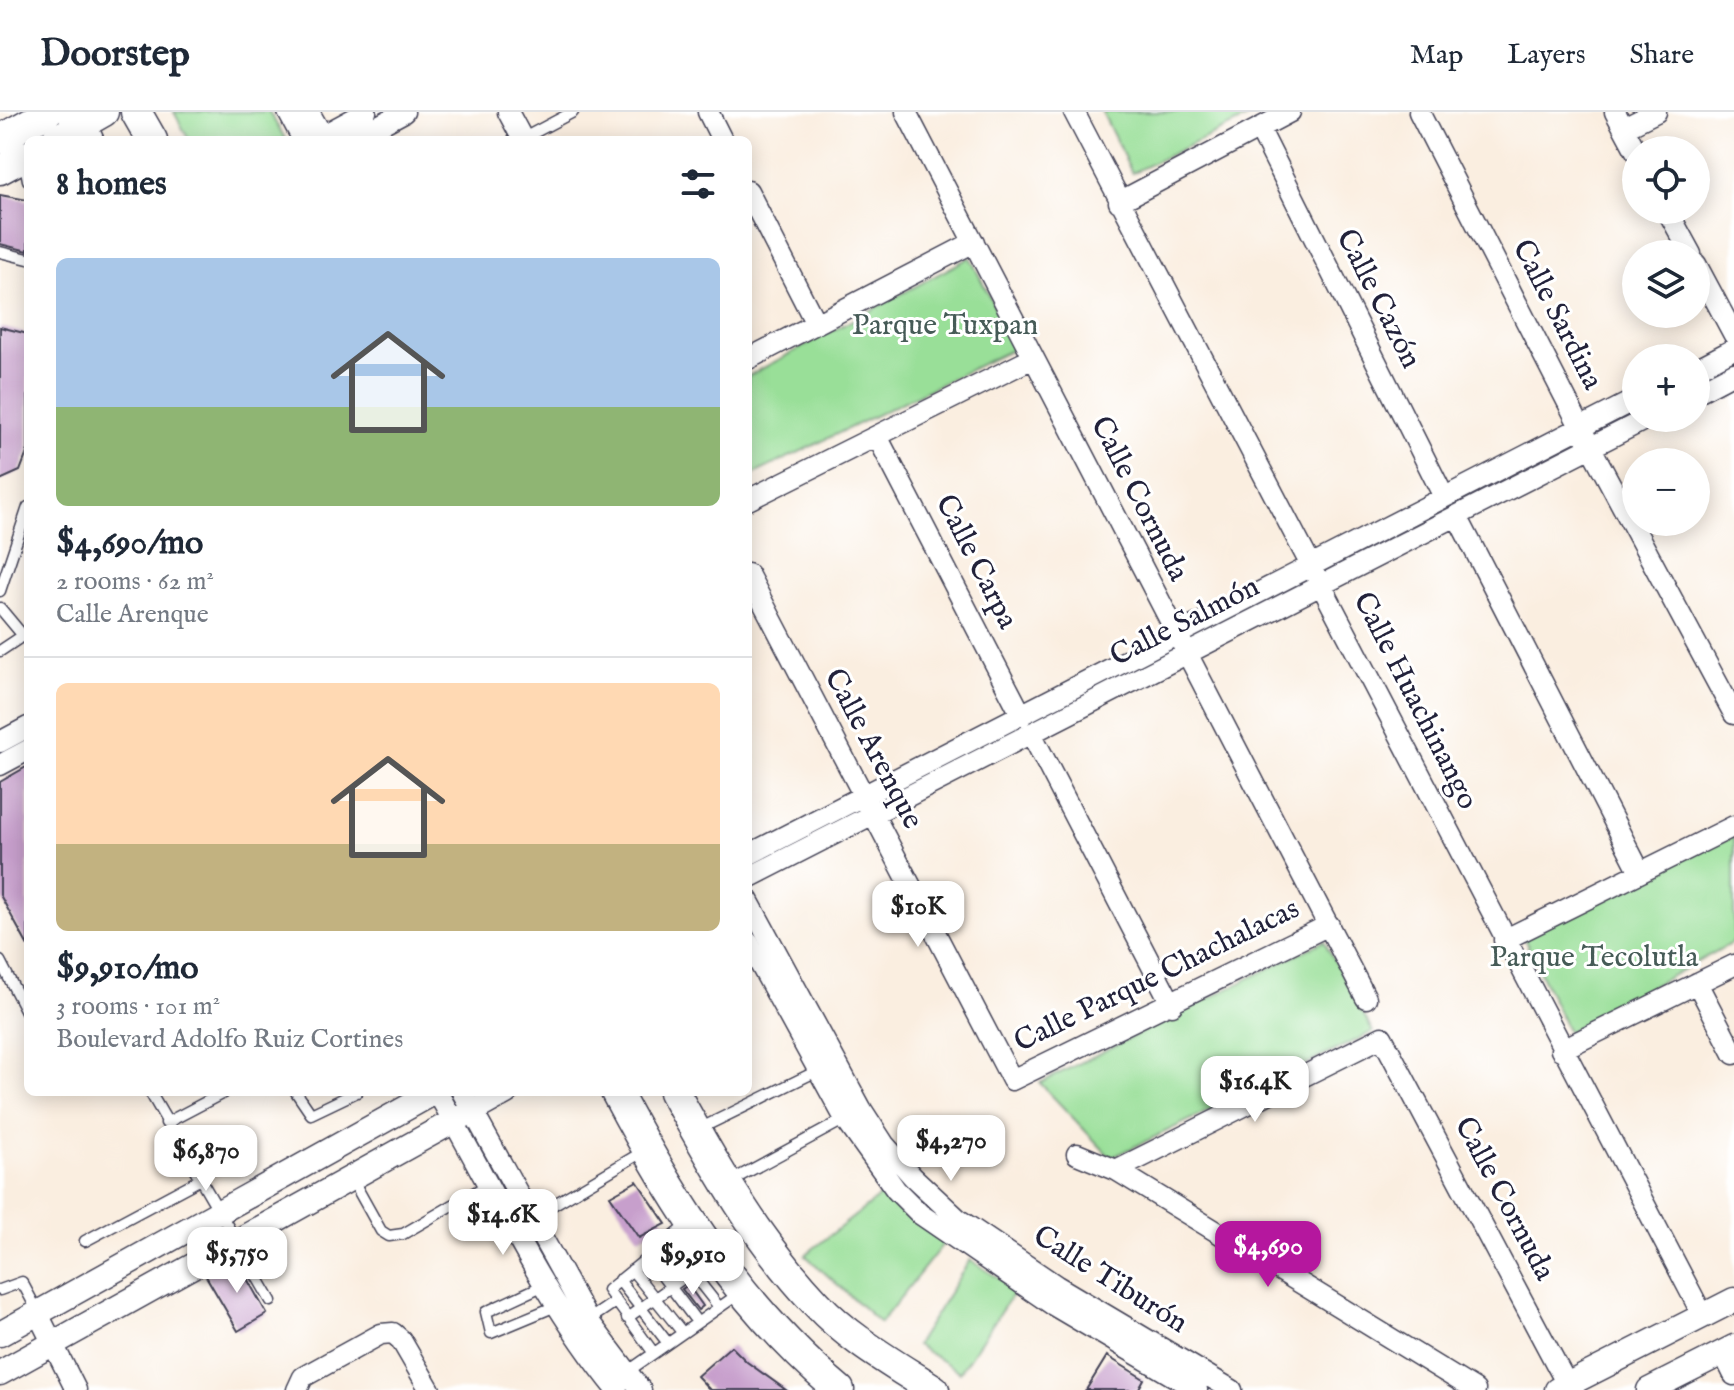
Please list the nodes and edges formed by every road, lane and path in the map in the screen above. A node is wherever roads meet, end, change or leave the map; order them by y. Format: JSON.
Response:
{"nodes":[{"id":1,"x":48,"y":112,"type":"edge"},
{"id":2,"x":136,"y":112,"type":"edge"},
{"id":3,"x":288,"y":112,"type":"edge"},
{"id":4,"x":309,"y":112,"type":"edge"},
{"id":5,"x":366,"y":112,"type":"edge"},
{"id":6,"x":404,"y":112,"type":"edge"},
{"id":7,"x":508,"y":112,"type":"edge"},
{"id":8,"x":573,"y":112,"type":"edge"},
{"id":9,"x":708,"y":112,"type":"edge"},
{"id":10,"x":906,"y":112,"type":"edge"},
{"id":11,"x":1074,"y":112,"type":"edge"},
{"id":12,"x":1290,"y":112,"type":"edge"},
{"id":13,"x":1419,"y":112,"type":"edge"},
{"id":14,"x":1656,"y":112,"type":"edge"},
{"id":15,"x":1620,"y":120,"type":"edge"},
{"id":16,"x":1259,"y":128,"type":"junction"},
{"id":17,"x":150,"y":136,"type":"edge"},
{"id":18,"x":313,"y":136,"type":"edge"},
{"id":19,"x":315,"y":136,"type":"edge"},
{"id":20,"x":322,"y":136,"type":"edge"},
{"id":21,"x":359,"y":136,"type":"edge"},
{"id":22,"x":520,"y":136,"type":"edge"},
{"id":23,"x":529,"y":136,"type":"edge"},
{"id":24,"x":720,"y":136,"type":"edge"},
{"id":25,"x":0,"y":139,"type":"edge"},
{"id":26,"x":752,"y":199,"type":"edge"},
{"id":27,"x":1119,"y":202,"type":"junction"},
{"id":28,"x":974,"y":242,"type":"junction"},
{"id":29,"x":0,"y":252,"type":"edge"},
{"id":30,"x":24,"y":258,"type":"edge"},
{"id":31,"x":1710,"y":290,"type":"edge"},
{"id":32,"x":816,"y":324,"type":"junction"},
{"id":33,"x":1734,"y":335,"type":"edge"},
{"id":34,"x":1734,"y":349,"type":"edge"},
{"id":35,"x":752,"y":357,"type":"edge"},
{"id":36,"x":1033,"y":358,"type":"junction"},
{"id":37,"x":1710,"y":362,"type":"edge"},
{"id":38,"x":1734,"y":373,"type":"edge"},
{"id":39,"x":1710,"y":386,"type":"edge"},
{"id":40,"x":1622,"y":406,"type":"edge"},
{"id":41,"x":1581,"y":427,"type":"junction"},
{"id":42,"x":1622,"y":432,"type":"edge"},
{"id":43,"x":877,"y":436,"type":"junction"},
{"id":44,"x":1591,"y":448,"type":"junction"},
{"id":45,"x":1444,"y":497,"type":"junction"},
{"id":46,"x":752,"y":498,"type":"edge"},
{"id":47,"x":1457,"y":516,"type":"junction"},
{"id":48,"x":24,"y":519,"type":"edge"},
{"id":49,"x":1311,"y":566,"type":"junction"},
{"id":50,"x":752,"y":582,"type":"edge"},
{"id":51,"x":1322,"y":586,"type":"junction"},
{"id":52,"x":0,"y":591,"type":"edge"},
{"id":53,"x":0,"y":608,"type":"edge"},
{"id":54,"x":24,"y":632,"type":"edge"},
{"id":55,"x":24,"y":635,"type":"edge"},
{"id":56,"x":1181,"y":646,"type":"junction"},
{"id":57,"x":0,"y":651,"type":"edge"},
{"id":58,"x":1734,"y":714,"type":"edge"},
{"id":59,"x":1022,"y":716,"type":"junction"},
{"id":60,"x":24,"y":729,"type":"edge"},
{"id":61,"x":1032,"y":735,"type":"junction"},
{"id":62,"x":0,"y":742,"type":"edge"},
{"id":63,"x":24,"y":752,"type":"edge"},
{"id":64,"x":0,"y":765,"type":"edge"},
{"id":65,"x":868,"y":806,"type":"junction"},
{"id":66,"x":1734,"y":826,"type":"edge"},
{"id":67,"x":752,"y":853,"type":"edge"},
{"id":68,"x":1640,"y":872,"type":"junction"},
{"id":69,"x":752,"y":876,"type":"edge"},
{"id":70,"x":752,"y":907,"type":"edge"},
{"id":71,"x":1329,"y":925,"type":"junction"},
{"id":72,"x":1504,"y":940,"type":"junction"},
{"id":73,"x":752,"y":949,"type":"edge"},
{"id":74,"x":0,"y":961,"type":"edge"},
{"id":75,"x":1734,"y":965,"type":"edge"},
{"id":76,"x":1697,"y":983,"type":"junction"},
{"id":77,"x":1366,"y":998,"type":"dead end"},
{"id":78,"x":1172,"y":1005,"type":"junction"},
{"id":79,"x":24,"y":1007,"type":"edge"},
{"id":80,"x":1561,"y":1050,"type":"junction"},
{"id":81,"x":1734,"y":1054,"type":"edge"},
{"id":82,"x":817,"y":1071,"type":"junction"},
{"id":83,"x":1012,"y":1080,"type":"joint"},
{"id":84,"x":152,"y":1096,"type":"edge"},
{"id":85,"x":217,"y":1096,"type":"edge"},
{"id":86,"x":299,"y":1096,"type":"edge"},
{"id":87,"x":350,"y":1096,"type":"edge"},
{"id":88,"x":429,"y":1096,"type":"edge"},
{"id":89,"x":443,"y":1096,"type":"edge"},
{"id":90,"x":495,"y":1096,"type":"edge"},
{"id":91,"x":618,"y":1096,"type":"edge"},
{"id":92,"x":676,"y":1096,"type":"edge"},
{"id":93,"x":463,"y":1108,"type":"edge"},
{"id":94,"x":845,"y":1119,"type":"junction"},
{"id":95,"x":166,"y":1123,"type":"junction"},
{"id":96,"x":695,"y":1130,"type":"junction"},
{"id":97,"x":646,"y":1150,"type":"junction"},
{"id":98,"x":1077,"y":1154,"type":"dead end"},
{"id":99,"x":1116,"y":1170,"type":"junction"},
{"id":100,"x":351,"y":1177,"type":"junction"},
{"id":101,"x":199,"y":1180,"type":"junction"},
{"id":102,"x":727,"y":1183,"type":"junction"},
{"id":103,"x":489,"y":1184,"type":"junction"},
{"id":104,"x":217,"y":1214,"type":"junction"},
{"id":105,"x":531,"y":1218,"type":"junction"},
{"id":106,"x":679,"y":1232,"type":"junction"},
{"id":107,"x":85,"y":1241,"type":"dead end"},
{"id":108,"x":233,"y":1241,"type":"junction"},
{"id":109,"x":648,"y":1257,"type":"junction"},
{"id":110,"x":703,"y":1265,"type":"junction"},
{"id":111,"x":632,"y":1270,"type":"junction"},
{"id":112,"x":619,"y":1280,"type":"junction"},
{"id":113,"x":544,"y":1285,"type":"junction"},
{"id":114,"x":670,"y":1287,"type":"junction"},
{"id":115,"x":0,"y":1290,"type":"edge"},
{"id":116,"x":654,"y":1299,"type":"junction"},
{"id":117,"x":730,"y":1299,"type":"junction"},
{"id":118,"x":1734,"y":1300,"type":"edge"},
{"id":119,"x":271,"y":1301,"type":"dead end"},
{"id":120,"x":615,"y":1302,"type":"junction"},
{"id":121,"x":556,"y":1306,"type":"junction"},
{"id":122,"x":640,"y":1308,"type":"junction"},
{"id":123,"x":38,"y":1314,"type":"junction"},
{"id":124,"x":1703,"y":1316,"type":"junction"},
{"id":125,"x":627,"y":1318,"type":"junction"},
{"id":126,"x":697,"y":1322,"type":"junction"},
{"id":127,"x":580,"y":1326,"type":"junction"},
{"id":128,"x":682,"y":1332,"type":"junction"},
{"id":129,"x":0,"y":1334,"type":"edge"},
{"id":130,"x":667,"y":1342,"type":"junction"},
{"id":131,"x":52,"y":1344,"type":"junction"},
{"id":132,"x":653,"y":1352,"type":"junction"},
{"id":133,"x":1730,"y":1358,"type":"edge"},
{"id":134,"x":0,"y":1373,"type":"edge"},
{"id":135,"x":622,"y":1381,"type":"edge"},
{"id":136,"x":297,"y":1386,"type":"edge"},
{"id":137,"x":1564,"y":1388,"type":"edge"},
{"id":138,"x":76,"y":1390,"type":"edge"},
{"id":139,"x":430,"y":1390,"type":"edge"},
{"id":140,"x":641,"y":1390,"type":"edge"},
{"id":141,"x":839,"y":1390,"type":"edge"},
{"id":142,"x":934,"y":1390,"type":"edge"},
{"id":143,"x":1197,"y":1390,"type":"edge"},
{"id":144,"x":1232,"y":1390,"type":"edge"},
{"id":145,"x":1475,"y":1390,"type":"edge"},
{"id":146,"x":1649,"y":1390,"type":"edge"}],
"edges":[{"from":1,"to":25,"type":"main road"},
{"from":2,"to":17,"type":"main road"},
{"from":3,"to":18,"type":"street"},
{"from":4,"to":19,"type":"street"},
{"from":5,"to":20,"type":"street"},
{"from":6,"to":21,"type":"street"},
{"from":7,"to":22,"type":"street"},
{"from":8,"to":23,"type":"lane"},
{"from":9,"to":24,"type":"street"},
{"from":10,"to":28,"type":"street","name":"Calle Cornuda"},
{"from":11,"to":27,"type":"street","name":"Calle Huachinango"},
{"from":12,"to":16,"type":"street"},
{"from":13,"to":41,"type":"street","name":"Calle Sardina"},
{"from":14,"to":15,"type":"street"},
{"from":16,"to":27,"type":"street"},
{"from":16,"to":45,"type":"street","name":"Calle Cazón"},
{"from":26,"to":32,"type":"street"},
{"from":27,"to":49,"type":"street","name":"Calle Huachinango"},
{"from":28,"to":32,"type":"street"},
{"from":28,"to":36,"type":"street","name":"Calle Cornuda"},
{"from":29,"to":30,"type":"lane"},
{"from":31,"to":33,"type":"street"},
{"from":32,"to":35,"type":"street"},
{"from":34,"to":37,"type":"street"},
{"from":36,"to":43,"type":"street"},
{"from":36,"to":56,"type":"street","name":"Calle Cornuda"},
{"from":38,"to":39,"type":"street"},
{"from":40,"to":41,"type":"street","name":"Calle Salmón"},
{"from":41,"to":44,"type":"street","name":"Calle Sardina"},
{"from":41,"to":45,"type":"street","name":"Calle Salmón"},
{"from":42,"to":44,"type":"street","name":"Calle Salmón"},
{"from":43,"to":46,"type":"street"},
{"from":43,"to":59,"type":"street","name":"Calle Carpa"},
{"from":44,"to":47,"type":"street","name":"Calle Salmón"},
{"from":44,"to":58,"type":"street","name":"Calle Sardina"},
{"from":45,"to":49,"type":"street","name":"Calle Salmón"},
{"from":47,"to":51,"type":"street","name":"Calle Salmón"},
{"from":47,"to":68,"type":"street"},
{"from":48,"to":52,"type":"lane"},
{"from":49,"to":51,"type":"street","name":"Calle Huachinango"},
{"from":49,"to":56,"type":"street","name":"Calle Salmón"},
{"from":50,"to":65,"type":"street","name":"Calle Arenque"},
{"from":51,"to":56,"type":"street","name":"Calle Salmón"},
{"from":51,"to":72,"type":"street","name":"Calle Huachinango"},
{"from":53,"to":54,"type":"lane"},
{"from":55,"to":57,"type":"lane"},
{"from":56,"to":59,"type":"street","name":"Calle Salmón"},
{"from":56,"to":61,"type":"street","name":"Calle Salmón"},
{"from":56,"to":71,"type":"street","name":"Calle Cornuda"},
{"from":59,"to":65,"type":"street","name":"Calle Salmón"},
{"from":60,"to":62,"type":"street"},
{"from":61,"to":65,"type":"street","name":"Calle Salmón"},
{"from":61,"to":78,"type":"street"},
{"from":63,"to":64,"type":"street"},
{"from":65,"to":67,"type":"street","name":"Calle Salmón"},
{"from":65,"to":69,"type":"street","name":"Calle Salmón"},
{"from":65,"to":83,"type":"street","name":"Calle Arenque"},
{"from":66,"to":68,"type":"street"},
{"from":68,"to":72,"type":"street"},
{"from":70,"to":144,"type":"street","name":"Calle Tiburón"},
{"from":71,"to":77,"type":"street","name":"Calle Cornuda"},
{"from":71,"to":78,"type":"street","name":"Calle Parque Chachalacas"},
{"from":72,"to":80,"type":"street","name":"Calle Huachinango"},
{"from":73,"to":82,"type":"street","name":"Calle Tiburón"},
{"from":74,"to":79,"type":"lane"},
{"from":75,"to":76,"type":"street"},
{"from":76,"to":80,"type":"street"},
{"from":76,"to":81,"type":"street"},
{"from":78,"to":83,"type":"street","name":"Calle Parque Chachalacas"},
{"from":80,"to":124,"type":"street","name":"Calle Huachinango"},
{"from":82,"to":94,"type":"street","name":"Calle Tiburón"},
{"from":82,"to":96,"type":"lane"},
{"from":84,"to":95,"type":"lane"},
{"from":85,"to":95,"type":"lane"},
{"from":86,"to":87,"type":"lane"},
{"from":88,"to":104,"type":"street"},
{"from":89,"to":93,"type":"street"},
{"from":90,"to":93,"type":"street"},
{"from":91,"to":97,"type":"main road"},
{"from":92,"to":96,"type":"main road"},
{"from":93,"to":100,"type":"street"},
{"from":93,"to":103,"type":"street"},
{"from":93,"to":105,"type":"street"},
{"from":94,"to":102,"type":"lane"},
{"from":94,"to":143,"type":"street","name":"Calle Tiburón"},
{"from":95,"to":101,"type":"lane"},
{"from":96,"to":102,"type":"main road"},
{"from":97,"to":105,"type":"lane"},
{"from":97,"to":106,"type":"main road"},
{"from":98,"to":99,"type":"street"},
{"from":99,"to":137,"type":"street","name":"Calle Cornuda"},
{"from":99,"to":145,"type":"street"},
{"from":100,"to":103,"type":"lane"},
{"from":100,"to":108,"type":"street"},
{"from":101,"to":104,"type":"lane"},
{"from":101,"to":107,"type":"lane"},
{"from":102,"to":142,"type":"main road"},
{"from":103,"to":113,"type":"street"},
{"from":104,"to":108,"type":"lane"},
{"from":104,"to":123,"type":"street"},
{"from":105,"to":127,"type":"street"},
{"from":106,"to":109,"type":"lane"},
{"from":106,"to":110,"type":"main road"},
{"from":108,"to":119,"type":"lane"},
{"from":108,"to":131,"type":"street"},
{"from":109,"to":111,"type":"lane"},
{"from":109,"to":114,"type":"lane"},
{"from":110,"to":114,"type":"lane"},
{"from":110,"to":117,"type":"main road"},
{"from":111,"to":112,"type":"lane"},
{"from":111,"to":116,"type":"lane"},
{"from":112,"to":120,"type":"lane"},
{"from":112,"to":122,"type":"lane"},
{"from":113,"to":121,"type":"street"},
{"from":113,"to":121,"type":"lane"},
{"from":114,"to":116,"type":"lane"},
{"from":114,"to":126,"type":"lane"},
{"from":115,"to":123,"type":"lane"},
{"from":116,"to":122,"type":"lane"},
{"from":116,"to":128,"type":"lane"},
{"from":117,"to":126,"type":"lane"},
{"from":117,"to":141,"type":"main road"},
{"from":118,"to":124,"type":"street"},
{"from":120,"to":125,"type":"lane"},
{"from":120,"to":127,"type":"lane"},
{"from":121,"to":127,"type":"street"},
{"from":122,"to":125,"type":"lane"},
{"from":122,"to":130,"type":"lane"},
{"from":123,"to":129,"type":"street"},
{"from":123,"to":131,"type":"street"},
{"from":124,"to":137,"type":"street"},
{"from":125,"to":132,"type":"lane"},
{"from":126,"to":128,"type":"lane"},
{"from":127,"to":135,"type":"street"},
{"from":128,"to":130,"type":"lane"},
{"from":130,"to":132,"type":"lane"},
{"from":131,"to":134,"type":"street"},
{"from":131,"to":138,"type":"street"},
{"from":132,"to":135,"type":"lane"},
{"from":133,"to":146,"type":"street"},
{"from":135,"to":140,"type":"street"},
{"from":136,"to":139,"type":"street"}]}
